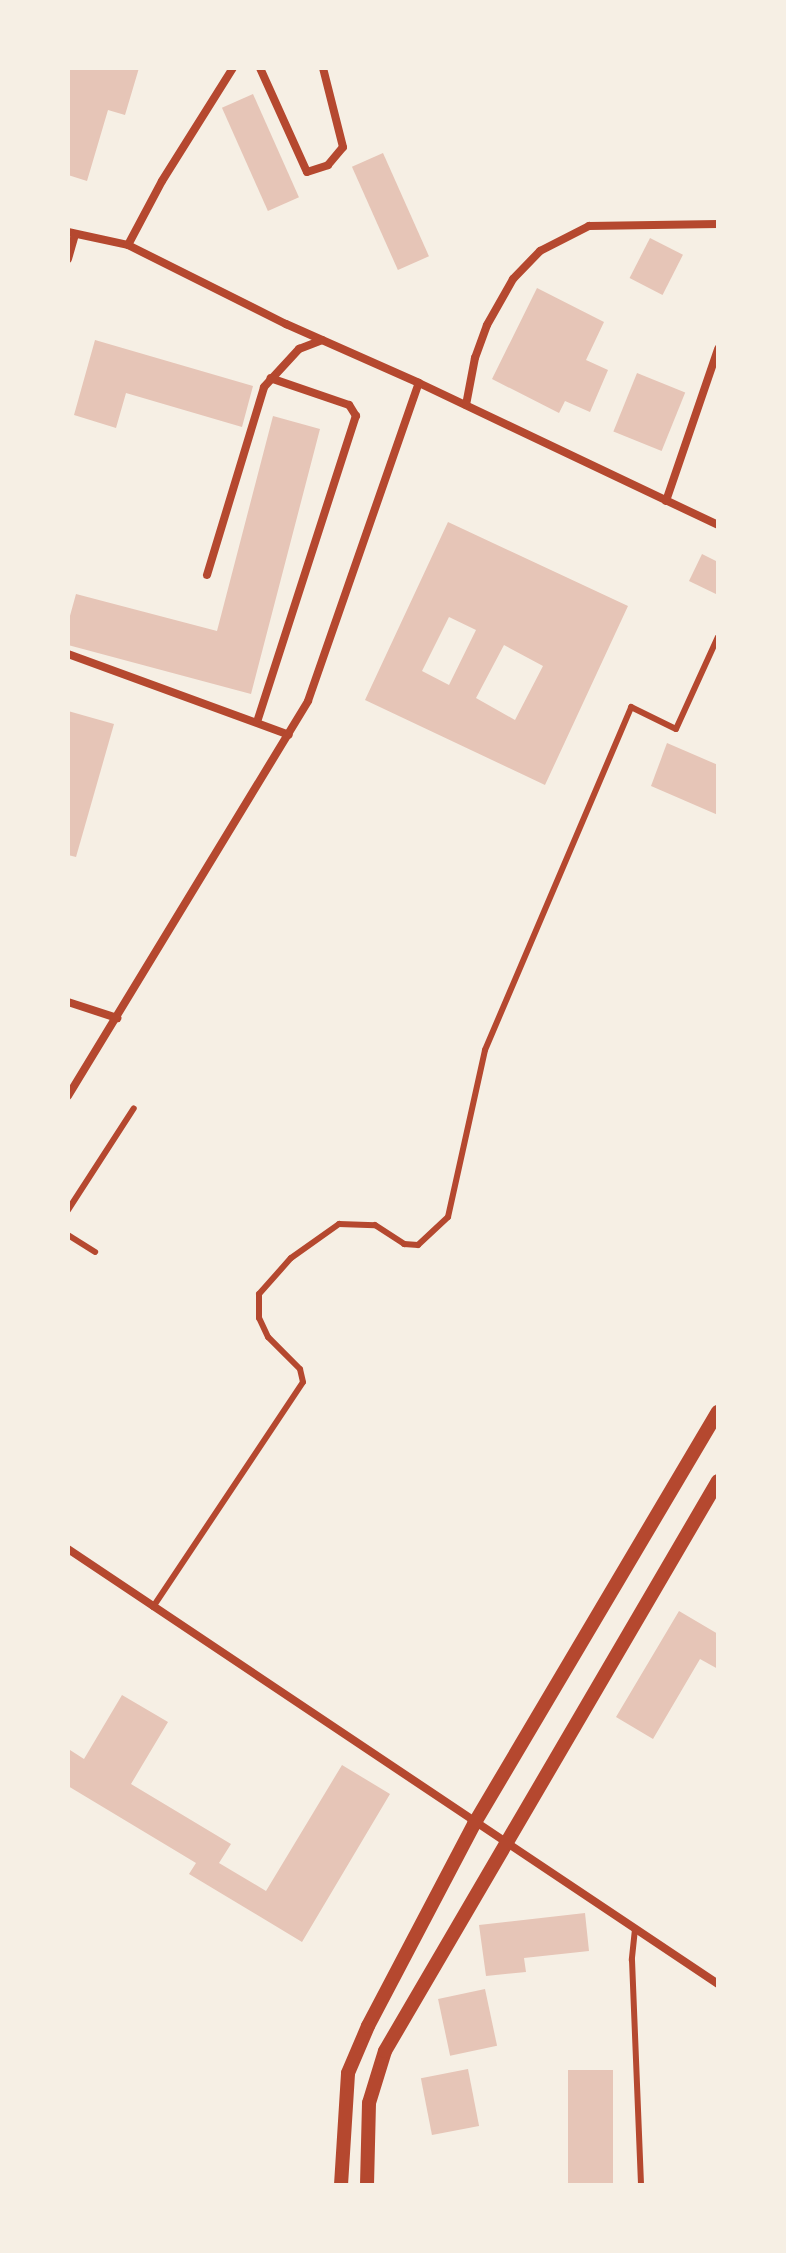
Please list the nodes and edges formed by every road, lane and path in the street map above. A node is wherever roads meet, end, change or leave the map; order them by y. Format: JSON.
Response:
{"nodes":[{"id":1,"x":233,"y":68,"type":"edge"},
{"id":2,"x":260,"y":68,"type":"edge"},
{"id":3,"x":323,"y":68,"type":"edge"},
{"id":4,"x":715,"y":226,"type":"edge"},
{"id":5,"x":72,"y":233,"type":"edge"},
{"id":6,"x":128,"y":245,"type":"junction"},
{"id":7,"x":68,"y":259,"type":"edge"},
{"id":8,"x":322,"y":340,"type":"junction"},
{"id":9,"x":718,"y":349,"type":"edge"},
{"id":10,"x":270,"y":378,"type":"junction"},
{"id":11,"x":419,"y":383,"type":"junction"},
{"id":12,"x":466,"y":405,"type":"junction"},
{"id":13,"x":666,"y":501,"type":"junction"},
{"id":14,"x":718,"y":525,"type":"edge"},
{"id":15,"x":207,"y":575,"type":"dead end"},
{"id":16,"x":718,"y":637,"type":"edge"},
{"id":17,"x":68,"y":654,"type":"edge"},
{"id":18,"x":257,"y":722,"type":"junction"},
{"id":19,"x":289,"y":735,"type":"junction"},
{"id":20,"x":68,"y":1002,"type":"edge"},
{"id":21,"x":117,"y":1018,"type":"junction"},
{"id":22,"x":68,"y":1096,"type":"edge"},
{"id":23,"x":134,"y":1108,"type":"dead end"},
{"id":24,"x":68,"y":1210,"type":"edge"},
{"id":25,"x":68,"y":1235,"type":"edge"},
{"id":26,"x":95,"y":1252,"type":"dead end"},
{"id":27,"x":718,"y":1412,"type":"edge"},
{"id":28,"x":718,"y":1481,"type":"edge"},
{"id":29,"x":68,"y":1549,"type":"edge"},
{"id":30,"x":153,"y":1607,"type":"junction"},
{"id":31,"x":474,"y":1824,"type":"junction"},
{"id":32,"x":504,"y":1844,"type":"junction"},
{"id":33,"x":635,"y":1929,"type":"junction"},
{"id":34,"x":718,"y":1984,"type":"edge"},
{"id":35,"x":341,"y":2185,"type":"edge"},
{"id":36,"x":367,"y":2185,"type":"edge"},
{"id":37,"x":641,"y":2185,"type":"edge"}],
"edges":[{"from":1,"to":6,"type":"street"},
{"from":2,"to":3,"type":"street"},
{"from":4,"to":12,"type":"street"},
{"from":5,"to":6,"type":"street"},
{"from":5,"to":7,"type":"street"},
{"from":6,"to":8,"type":"street"},
{"from":8,"to":10,"type":"street"},
{"from":8,"to":11,"type":"street"},
{"from":9,"to":13,"type":"street"},
{"from":10,"to":15,"type":"street"},
{"from":10,"to":18,"type":"street"},
{"from":11,"to":12,"type":"street"},
{"from":11,"to":19,"type":"street"},
{"from":12,"to":13,"type":"street"},
{"from":13,"to":14,"type":"street"},
{"from":16,"to":30,"type":"lane"},
{"from":17,"to":18,"type":"street"},
{"from":18,"to":19,"type":"street"},
{"from":19,"to":21,"type":"street"},
{"from":20,"to":21,"type":"street"},
{"from":21,"to":22,"type":"street"},
{"from":23,"to":24,"type":"lane"},
{"from":25,"to":26,"type":"lane"},
{"from":27,"to":31,"type":"street"},
{"from":28,"to":32,"type":"street"},
{"from":29,"to":30,"type":"street"},
{"from":30,"to":31,"type":"street"},
{"from":31,"to":32,"type":"street"},
{"from":31,"to":35,"type":"street"},
{"from":32,"to":33,"type":"street"},
{"from":32,"to":36,"type":"street"},
{"from":33,"to":34,"type":"street"},
{"from":33,"to":37,"type":"lane"}]}
